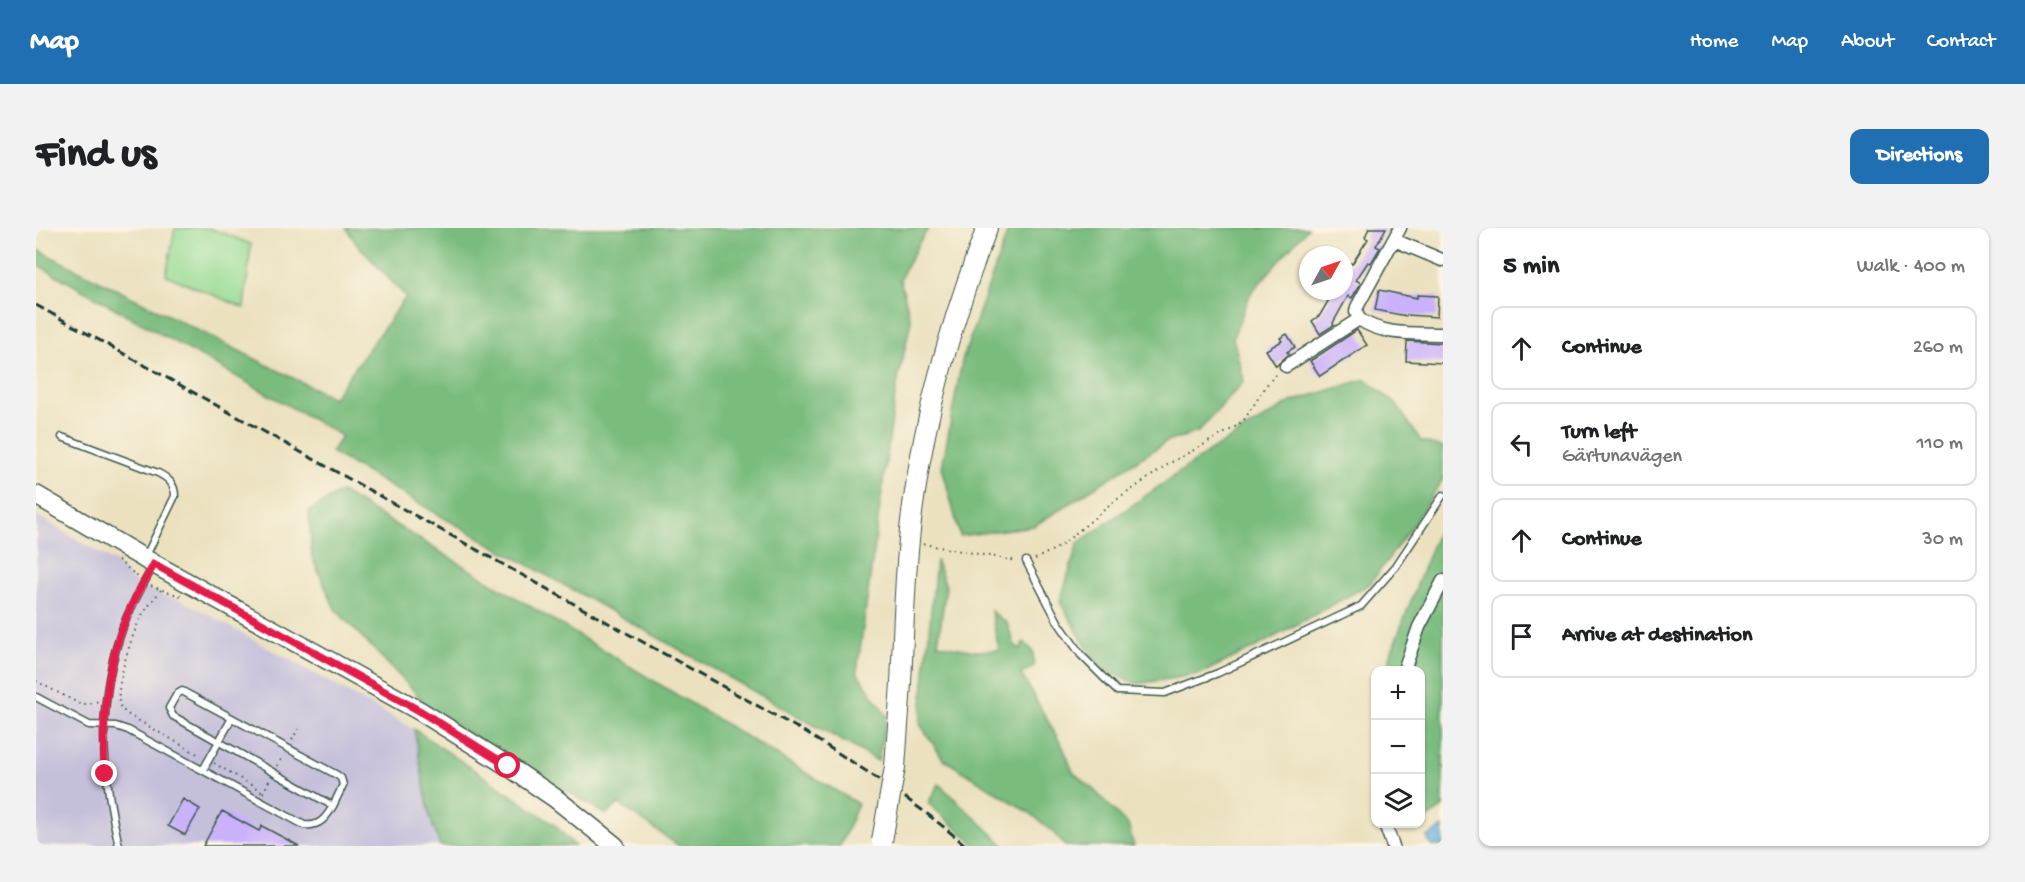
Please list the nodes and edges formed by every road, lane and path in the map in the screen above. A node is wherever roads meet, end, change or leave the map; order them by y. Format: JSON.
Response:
{"nodes":[{"id":1,"x":987,"y":228,"type":"edge"},
{"id":2,"x":1400,"y":228,"type":"edge"},
{"id":3,"x":1394,"y":240,"type":"junction"},
{"id":4,"x":1442,"y":260,"type":"edge"},
{"id":5,"x":1359,"y":319,"type":"junction"},
{"id":6,"x":1443,"y":334,"type":"edge"},
{"id":7,"x":1286,"y":366,"type":"joint"},
{"id":8,"x":62,"y":437,"type":"dead end"},
{"id":9,"x":36,"y":495,"type":"edge"},
{"id":10,"x":1443,"y":495,"type":"edge"},
{"id":11,"x":924,"y":535,"type":"dead end"},
{"id":12,"x":117,"y":560,"type":"dead end"},
{"id":13,"x":149,"y":561,"type":"junction"},
{"id":14,"x":1026,"y":561,"type":"junction"},
{"id":15,"x":1443,"y":581,"type":"edge"},
{"id":16,"x":144,"y":582,"type":"junction"},
{"id":17,"x":183,"y":597,"type":"dead end"},
{"id":18,"x":1405,"y":666,"type":"edge"},
{"id":19,"x":36,"y":681,"type":"edge"},
{"id":20,"x":36,"y":697,"type":"edge"},
{"id":21,"x":105,"y":702,"type":"junction"},
{"id":22,"x":119,"y":702,"type":"dead end"},
{"id":23,"x":232,"y":718,"type":"junction"},
{"id":24,"x":103,"y":726,"type":"junction"},
{"id":25,"x":219,"y":742,"type":"junction"},
{"id":26,"x":203,"y":770,"type":"junction"},
{"id":27,"x":333,"y":806,"type":"junction"},
{"id":28,"x":1386,"y":828,"type":"edge"},
{"id":29,"x":882,"y":844,"type":"edge"},
{"id":30,"x":119,"y":846,"type":"edge"},
{"id":31,"x":615,"y":846,"type":"edge"},
{"id":32,"x":1393,"y":846,"type":"edge"}],
"edges":[{"from":1,"to":29,"type":"main road","bridge":true},
{"from":2,"to":3,"type":"street"},
{"from":3,"to":4,"type":"street"},
{"from":3,"to":5,"type":"street"},
{"from":5,"to":6,"type":"street"},
{"from":5,"to":7,"type":"street"},
{"from":7,"to":14,"type":"path"},
{"from":8,"to":13,"type":"lane"},
{"from":9,"to":13,"type":"street"},
{"from":10,"to":14,"type":"lane"},
{"from":11,"to":14,"type":"path"},
{"from":12,"to":16,"type":"path"},
{"from":13,"to":16,"type":"lane"},
{"from":13,"to":31,"type":"street"},
{"from":15,"to":18,"type":"street"},
{"from":16,"to":17,"type":"path"},
{"from":16,"to":21,"type":"lane"},
{"from":19,"to":21,"type":"path"},
{"from":20,"to":24,"type":"lane"},
{"from":21,"to":22,"type":"path"},
{"from":21,"to":24,"type":"lane"},
{"from":23,"to":25,"type":"lane"},
{"from":23,"to":25,"type":"lane"},
{"from":23,"to":27,"type":"lane"},
{"from":24,"to":26,"type":"lane"},
{"from":24,"to":30,"type":"lane"},
{"from":25,"to":26,"type":"lane"},
{"from":25,"to":27,"type":"lane"},
{"from":26,"to":27,"type":"lane"},
{"from":28,"to":32,"type":"street"}]}
